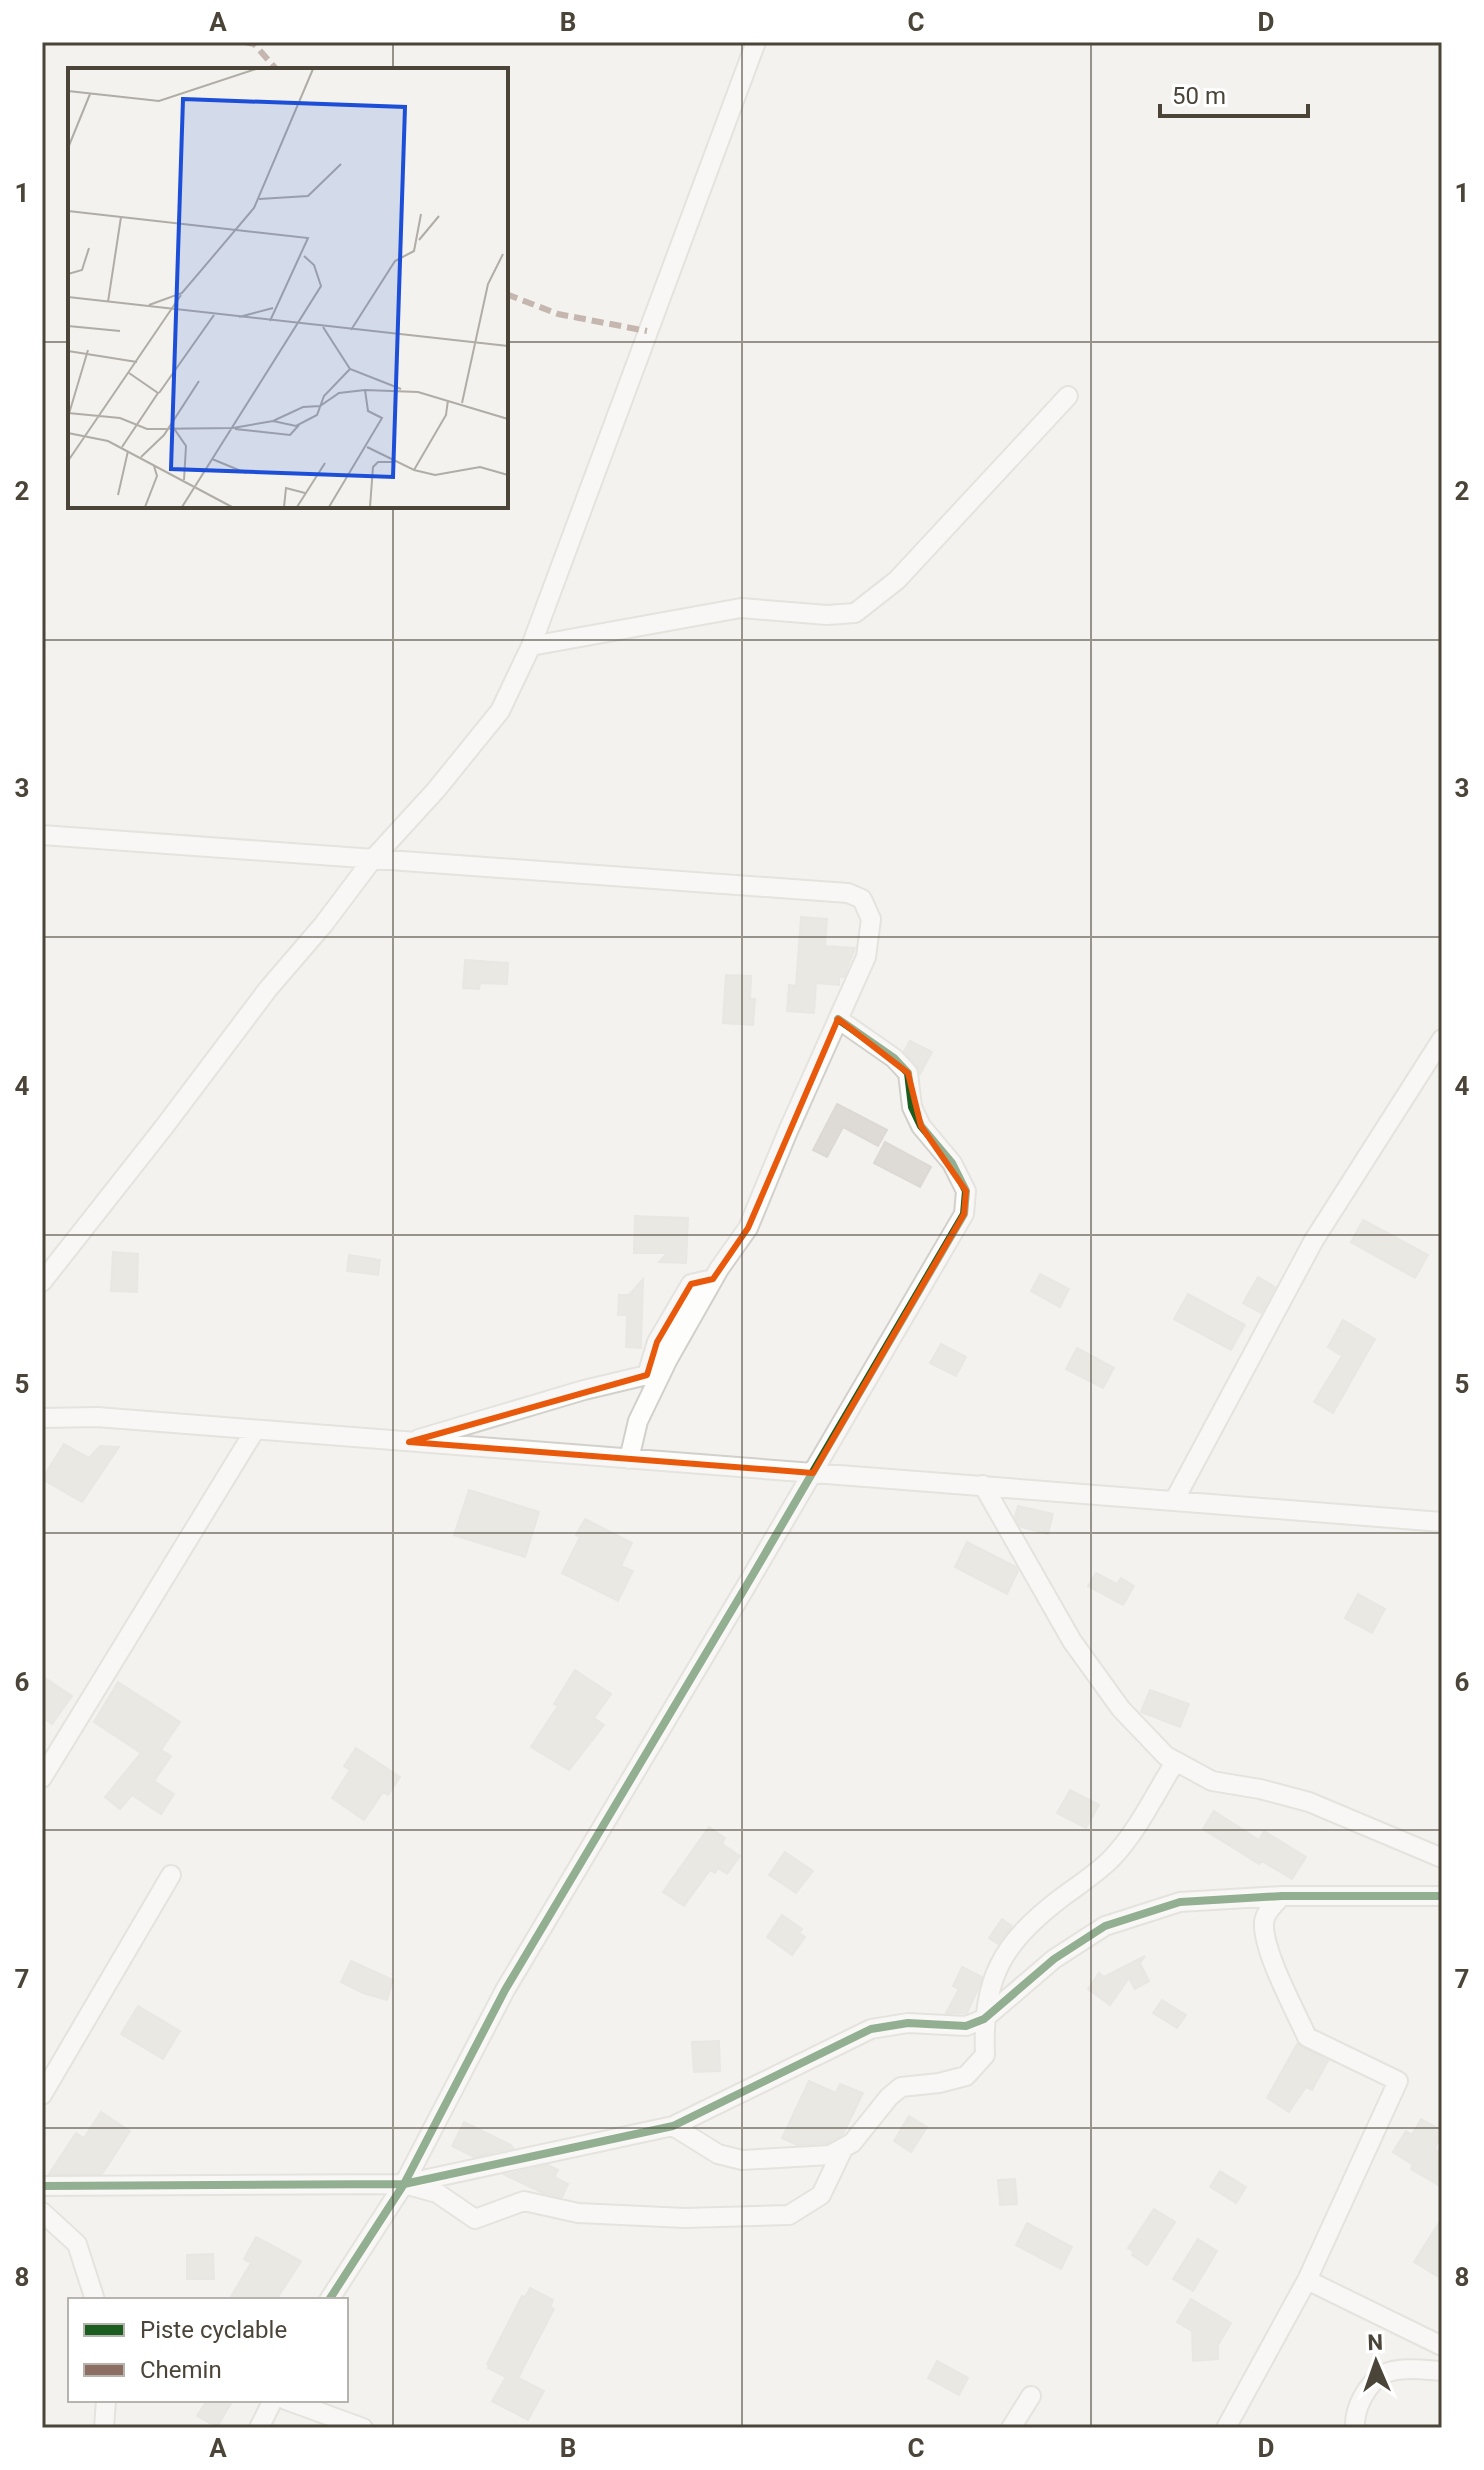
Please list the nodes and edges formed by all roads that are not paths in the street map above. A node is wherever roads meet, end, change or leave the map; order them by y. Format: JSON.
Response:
{"nodes":[{"id":1,"x":756,"y":42,"type":"edge"},
{"id":2,"x":1068,"y":396,"type":"dead end"},
{"id":3,"x":531,"y":646,"type":"junction"},
{"id":4,"x":42,"y":835,"type":"edge"},
{"id":5,"x":372,"y":860,"type":"junction"},
{"id":6,"x":838,"y":1019,"type":"junction"},
{"id":7,"x":1442,"y":1039,"type":"edge"},
{"id":8,"x":713,"y":1279,"type":"junction"},
{"id":9,"x":42,"y":1282,"type":"edge"},
{"id":10,"x":42,"y":1418,"type":"edge"},
{"id":11,"x":255,"y":1430,"type":"junction"},
{"id":12,"x":409,"y":1442,"type":"junction"},
{"id":13,"x":629,"y":1459,"type":"junction"},
{"id":14,"x":813,"y":1473,"type":"junction"},
{"id":15,"x":983,"y":1485,"type":"junction"},
{"id":16,"x":1175,"y":1499,"type":"junction"},
{"id":17,"x":1442,"y":1522,"type":"edge"},
{"id":18,"x":1175,"y":1762,"type":"junction"},
{"id":19,"x":42,"y":1778,"type":"edge"},
{"id":20,"x":1442,"y":1858,"type":"edge"},
{"id":21,"x":171,"y":1875,"type":"dead end"},
{"id":22,"x":1282,"y":1896,"type":"junction"},
{"id":23,"x":1442,"y":1896,"type":"edge"},
{"id":24,"x":984,"y":2019,"type":"junction"},
{"id":25,"x":42,"y":2095,"type":"edge"},
{"id":26,"x":673,"y":2126,"type":"junction"},
{"id":27,"x":844,"y":2147,"type":"junction"},
{"id":28,"x":404,"y":2184,"type":"junction"},
{"id":29,"x":42,"y":2186,"type":"edge"},
{"id":30,"x":42,"y":2212,"type":"edge"},
{"id":31,"x":1307,"y":2280,"type":"junction"},
{"id":32,"x":94,"y":2298,"type":"edge"},
{"id":33,"x":330,"y":2298,"type":"edge"},
{"id":34,"x":1442,"y":2346,"type":"edge"},
{"id":35,"x":1442,"y":2371,"type":"edge"},
{"id":36,"x":1031,"y":2396,"type":"dead end"},
{"id":37,"x":106,"y":2402,"type":"edge"},
{"id":38,"x":272,"y":2402,"type":"edge"},
{"id":39,"x":292,"y":2402,"type":"edge"},
{"id":40,"x":104,"y":2428,"type":"edge"},
{"id":41,"x":259,"y":2428,"type":"edge"},
{"id":42,"x":363,"y":2428,"type":"edge"},
{"id":43,"x":1011,"y":2428,"type":"edge"},
{"id":44,"x":1226,"y":2428,"type":"edge"},
{"id":45,"x":1355,"y":2428,"type":"edge"}],
"edges":[{"from":1,"to":3,"type":"street"},
{"from":2,"to":3,"type":"street"},
{"from":3,"to":5,"type":"street"},
{"from":4,"to":5,"type":"street"},
{"from":5,"to":6,"type":"street"},
{"from":5,"to":9,"type":"street"},
{"from":6,"to":8,"type":"street"},
{"from":6,"to":14,"type":"street"},
{"from":7,"to":16,"type":"street"},
{"from":8,"to":12,"type":"street"},
{"from":8,"to":13,"type":"street"},
{"from":10,"to":11,"type":"street"},
{"from":11,"to":12,"type":"street"},
{"from":11,"to":19,"type":"street"},
{"from":12,"to":13,"type":"street"},
{"from":13,"to":14,"type":"street"},
{"from":14,"to":15,"type":"street"},
{"from":14,"to":28,"type":"street"},
{"from":15,"to":16,"type":"street"},
{"from":15,"to":18,"type":"street"},
{"from":16,"to":17,"type":"street"},
{"from":18,"to":20,"type":"street"},
{"from":18,"to":24,"type":"street"},
{"from":21,"to":25,"type":"street"},
{"from":22,"to":23,"type":"street"},
{"from":22,"to":24,"type":"street"},
{"from":22,"to":31,"type":"street"},
{"from":24,"to":26,"type":"street"},
{"from":24,"to":27,"type":"street"},
{"from":26,"to":27,"type":"street"},
{"from":26,"to":28,"type":"street"},
{"from":27,"to":28,"type":"street"},
{"from":28,"to":29,"type":"street"},
{"from":28,"to":33,"type":"street"},
{"from":30,"to":32,"type":"street"},
{"from":31,"to":34,"type":"street"},
{"from":31,"to":44,"type":"street"},
{"from":35,"to":45,"type":"street"},
{"from":36,"to":43,"type":"street"},
{"from":37,"to":40,"type":"street"},
{"from":38,"to":41,"type":"street"},
{"from":39,"to":42,"type":"street"}]}
